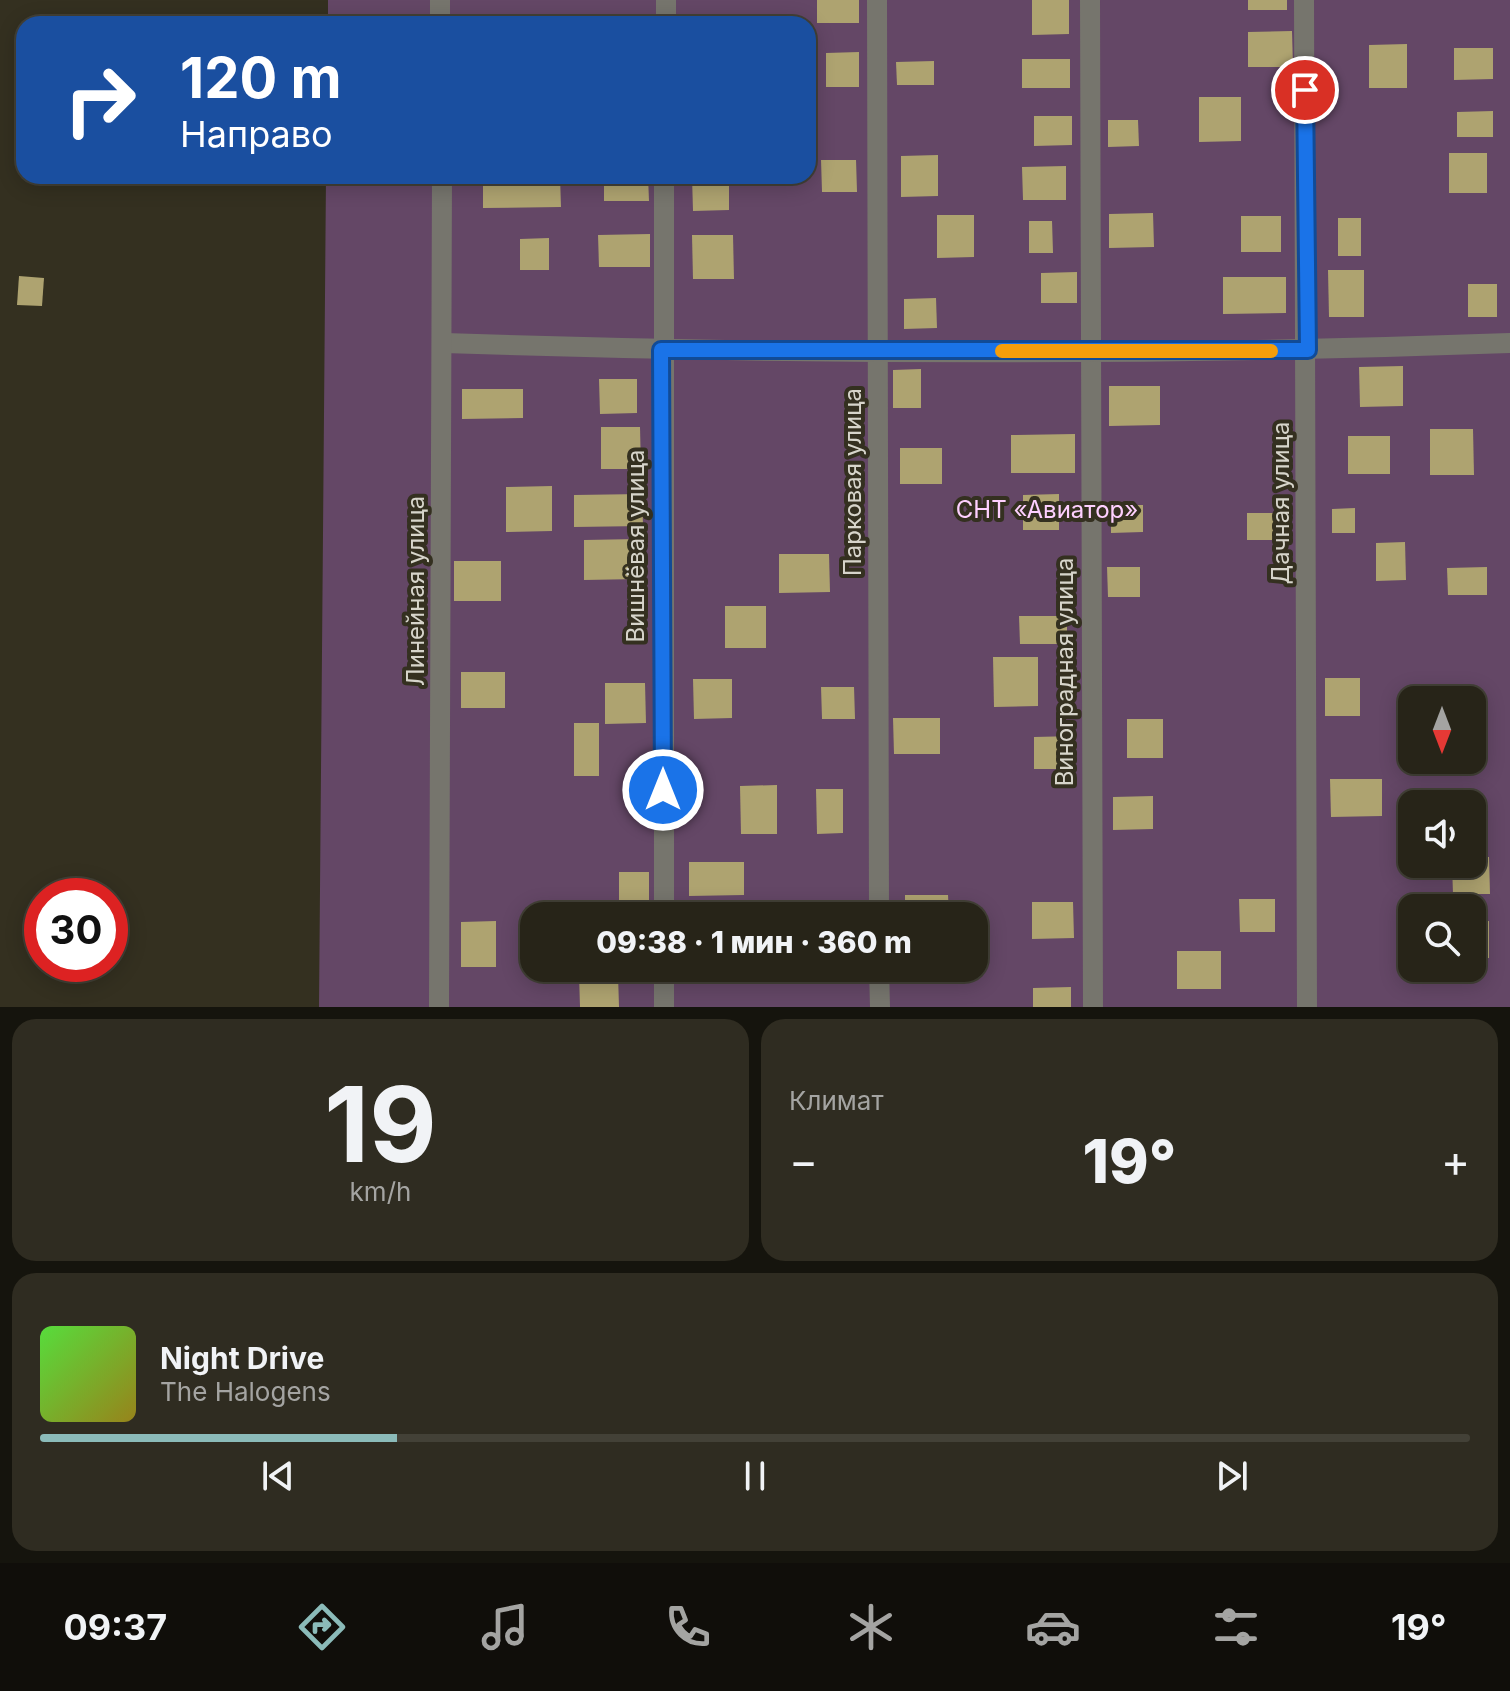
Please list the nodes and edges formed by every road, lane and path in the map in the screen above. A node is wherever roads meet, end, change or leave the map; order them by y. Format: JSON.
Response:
{"nodes":[{"id":1,"x":877,"y":0,"type":"edge"},
{"id":2,"x":1090,"y":0,"type":"edge"},
{"id":3,"x":1304,"y":0,"type":"edge"},
{"id":4,"x":442,"y":184,"type":"edge"},
{"id":5,"x":664,"y":184,"type":"edge"},
{"id":6,"x":444,"y":343,"type":"junction"},
{"id":7,"x":1510,"y":343,"type":"edge"},
{"id":8,"x":661,"y":350,"type":"junction"},
{"id":9,"x":879,"y":350,"type":"junction"},
{"id":10,"x":1308,"y":350,"type":"junction"},
{"id":11,"x":1090,"y":353,"type":"junction"},
{"id":12,"x":664,"y":902,"type":"edge"},
{"id":13,"x":879,"y":902,"type":"edge"},
{"id":14,"x":664,"y":982,"type":"edge"},
{"id":15,"x":879,"y":982,"type":"edge"},
{"id":16,"x":439,"y":1007,"type":"edge"},
{"id":17,"x":664,"y":1007,"type":"edge"},
{"id":18,"x":880,"y":1007,"type":"edge"},
{"id":19,"x":1093,"y":1007,"type":"edge"},
{"id":20,"x":1307,"y":1007,"type":"edge"}],
"edges":[{"from":1,"to":9,"type":"street","name":"Парковая улица"},
{"from":2,"to":11,"type":"street","name":"Виноградная улица"},
{"from":3,"to":10,"type":"street","name":"Дачная улица"},
{"from":4,"to":6,"type":"street","name":"Линейная улица"},
{"from":5,"to":8,"type":"street","name":"Вишнёвая улица"},
{"from":6,"to":8,"type":"street"},
{"from":6,"to":16,"type":"street","name":"Линейная улица"},
{"from":7,"to":10,"type":"street"},
{"from":8,"to":9,"type":"street"},
{"from":8,"to":12,"type":"street","name":"Вишнёвая улица"},
{"from":9,"to":11,"type":"street"},
{"from":9,"to":13,"type":"street","name":"Парковая улица"},
{"from":10,"to":11,"type":"street"},
{"from":10,"to":20,"type":"street","name":"Дачная улица"},
{"from":11,"to":19,"type":"street","name":"Виноградная улица"},
{"from":14,"to":17,"type":"street"},
{"from":15,"to":18,"type":"street"}]}
